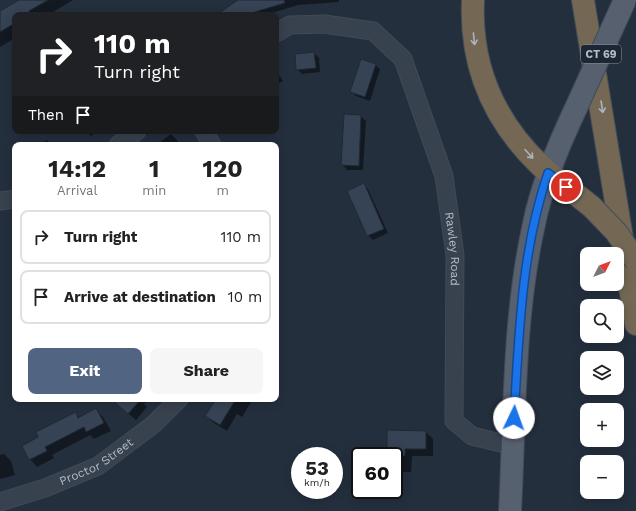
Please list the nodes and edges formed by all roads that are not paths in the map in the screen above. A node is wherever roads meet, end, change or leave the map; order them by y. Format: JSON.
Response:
{"nodes":[{"id":1,"x":473,"y":0,"type":"edge"},
{"id":2,"x":584,"y":0,"type":"edge"},
{"id":3,"x":625,"y":0,"type":"edge"},
{"id":4,"x":279,"y":31,"type":"edge"},
{"id":5,"x":133,"y":134,"type":"edge"},
{"id":6,"x":122,"y":142,"type":"edge"},
{"id":7,"x":548,"y":173,"type":"junction"},
{"id":8,"x":12,"y":199,"type":"edge"},
{"id":9,"x":0,"y":201,"type":"edge"},
{"id":10,"x":636,"y":261,"type":"edge"},
{"id":11,"x":636,"y":324,"type":"edge"},
{"id":12,"x":176,"y":402,"type":"edge"},
{"id":13,"x":513,"y":446,"type":"junction"},
{"id":14,"x":0,"y":502,"type":"edge"},
{"id":15,"x":510,"y":511,"type":"edge"}],
"edges":[{"from":1,"to":7,"type":"highway","one_way":true},
{"from":2,"to":11,"type":"highway","one_way":true},
{"from":3,"to":7,"type":"main road","number":"CT 69","bridge":true},
{"from":4,"to":13,"type":"street","name":"Rawley Road"},
{"from":5,"to":6,"type":"street"},
{"from":7,"to":10,"type":"highway","bridge":true},
{"from":7,"to":13,"type":"main road","number":"CT 69"},
{"from":8,"to":9,"type":"street"},
{"from":12,"to":14,"type":"street","name":"Proctor Street"},
{"from":13,"to":15,"type":"main road","number":"CT 69"}]}
